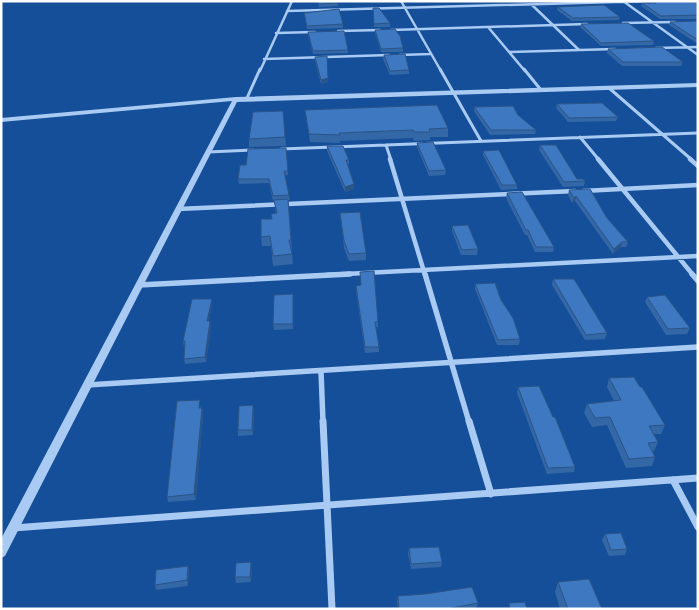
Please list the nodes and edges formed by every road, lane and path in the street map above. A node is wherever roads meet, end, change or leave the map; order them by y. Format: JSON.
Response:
{"nodes":[{"id":1,"x":292,"y":1,"type":"edge"},
{"id":2,"x":401,"y":1,"type":"edge"},
{"id":3,"x":467,"y":1,"type":"edge"},
{"id":4,"x":651,"y":1,"type":"edge"},
{"id":5,"x":623,"y":2,"type":"edge"},
{"id":6,"x":532,"y":5,"type":"junction"},
{"id":7,"x":471,"y":6,"type":"junction"},
{"id":8,"x":404,"y":8,"type":"junction"},
{"id":9,"x":287,"y":11,"type":"junction"},
{"id":10,"x":679,"y":22,"type":"edge"},
{"id":11,"x":652,"y":23,"type":"junction"},
{"id":12,"x":593,"y":24,"type":"edge"},
{"id":13,"x":622,"y":24,"type":"edge"},
{"id":14,"x":553,"y":25,"type":"junction"},
{"id":15,"x":488,"y":27,"type":"junction"},
{"id":16,"x":416,"y":30,"type":"junction"},
{"id":17,"x":332,"y":31,"type":"edge"},
{"id":18,"x":323,"y":32,"type":"edge"},
{"id":19,"x":276,"y":33,"type":"junction"},
{"id":20,"x":687,"y":47,"type":"junction"},
{"id":21,"x":698,"y":47,"type":"edge"},
{"id":22,"x":648,"y":48,"type":"edge"},
{"id":23,"x":618,"y":49,"type":"edge"},
{"id":24,"x":579,"y":50,"type":"junction"},
{"id":25,"x":510,"y":52,"type":"junction"},
{"id":26,"x":430,"y":54,"type":"junction"},
{"id":27,"x":698,"y":55,"type":"edge"},
{"id":28,"x":264,"y":59,"type":"junction"},
{"id":29,"x":698,"y":85,"type":"edge"},
{"id":30,"x":610,"y":88,"type":"junction"},
{"id":31,"x":542,"y":90,"type":"junction"},
{"id":32,"x":453,"y":93,"type":"junction"},
{"id":33,"x":247,"y":98,"type":"junction"},
{"id":34,"x":236,"y":99,"type":"junction"},
{"id":35,"x":1,"y":120,"type":"edge"},
{"id":36,"x":698,"y":133,"type":"edge"},
{"id":37,"x":662,"y":134,"type":"junction"},
{"id":38,"x":580,"y":137,"type":"junction"},
{"id":39,"x":481,"y":141,"type":"junction"},
{"id":40,"x":386,"y":145,"type":"junction"},
{"id":41,"x":277,"y":149,"type":"edge"},
{"id":42,"x":257,"y":150,"type":"edge"},
{"id":43,"x":208,"y":152,"type":"junction"},
{"id":44,"x":698,"y":166,"type":"edge"},
{"id":45,"x":698,"y":185,"type":"edge"},
{"id":46,"x":622,"y":189,"type":"junction"},
{"id":47,"x":402,"y":199,"type":"junction"},
{"id":48,"x":178,"y":209,"type":"junction"},
{"id":49,"x":698,"y":256,"type":"edge"},
{"id":50,"x":678,"y":257,"type":"junction"},
{"id":51,"x":423,"y":270,"type":"junction"},
{"id":52,"x":698,"y":281,"type":"edge"},
{"id":53,"x":139,"y":285,"type":"junction"},
{"id":54,"x":698,"y":348,"type":"edge"},
{"id":55,"x":452,"y":363,"type":"junction"},
{"id":56,"x":321,"y":371,"type":"junction"},
{"id":57,"x":87,"y":385,"type":"junction"},
{"id":58,"x":698,"y":478,"type":"edge"},
{"id":59,"x":673,"y":480,"type":"junction"},
{"id":60,"x":491,"y":494,"type":"junction"},
{"id":61,"x":328,"y":506,"type":"junction"},
{"id":62,"x":698,"y":527,"type":"edge"},
{"id":63,"x":13,"y":528,"type":"junction"},
{"id":64,"x":1,"y":552,"type":"edge"},
{"id":65,"x":332,"y":609,"type":"edge"}],
"edges":[{"from":1,"to":9,"type":"street"},
{"from":2,"to":8,"type":"street"},
{"from":3,"to":7,"type":"street"},
{"from":4,"to":5,"type":"street"},
{"from":5,"to":6,"type":"street"},
{"from":5,"to":11,"type":"street"},
{"from":6,"to":7,"type":"street"},
{"from":6,"to":14,"type":"street"},
{"from":7,"to":8,"type":"street"},
{"from":8,"to":9,"type":"street"},
{"from":8,"to":16,"type":"street"},
{"from":9,"to":19,"type":"street"},
{"from":10,"to":11,"type":"street"},
{"from":11,"to":13,"type":"street"},
{"from":11,"to":20,"type":"street"},
{"from":12,"to":14,"type":"street"},
{"from":14,"to":15,"type":"street"},
{"from":14,"to":24,"type":"street"},
{"from":15,"to":16,"type":"street"},
{"from":15,"to":25,"type":"street"},
{"from":16,"to":17,"type":"street"},
{"from":16,"to":26,"type":"street"},
{"from":18,"to":19,"type":"street"},
{"from":19,"to":28,"type":"street"},
{"from":20,"to":21,"type":"street"},
{"from":20,"to":22,"type":"street"},
{"from":20,"to":27,"type":"street"},
{"from":23,"to":24,"type":"street"},
{"from":24,"to":25,"type":"street"},
{"from":25,"to":31,"type":"street"},
{"from":26,"to":28,"type":"street"},
{"from":26,"to":32,"type":"street"},
{"from":28,"to":33,"type":"street"},
{"from":29,"to":30,"type":"street"},
{"from":30,"to":31,"type":"street"},
{"from":30,"to":37,"type":"street"},
{"from":31,"to":32,"type":"street"},
{"from":32,"to":33,"type":"street"},
{"from":32,"to":39,"type":"street"},
{"from":33,"to":34,"type":"street"},
{"from":34,"to":35,"type":"street"},
{"from":34,"to":43,"type":"street"},
{"from":36,"to":37,"type":"street"},
{"from":37,"to":38,"type":"street"},
{"from":37,"to":44,"type":"street"},
{"from":38,"to":39,"type":"street"},
{"from":38,"to":46,"type":"street"},
{"from":39,"to":40,"type":"street"},
{"from":40,"to":41,"type":"street"},
{"from":40,"to":47,"type":"street"},
{"from":42,"to":43,"type":"street"},
{"from":43,"to":48,"type":"street"},
{"from":45,"to":46,"type":"street"},
{"from":46,"to":47,"type":"street"},
{"from":46,"to":50,"type":"street"},
{"from":47,"to":48,"type":"street"},
{"from":47,"to":51,"type":"street"},
{"from":48,"to":53,"type":"street"},
{"from":49,"to":50,"type":"street"},
{"from":50,"to":51,"type":"street"},
{"from":50,"to":52,"type":"street"},
{"from":51,"to":53,"type":"street"},
{"from":51,"to":55,"type":"street"},
{"from":53,"to":57,"type":"street"},
{"from":54,"to":55,"type":"street"},
{"from":55,"to":56,"type":"street"},
{"from":55,"to":60,"type":"street"},
{"from":56,"to":57,"type":"street"},
{"from":56,"to":61,"type":"street"},
{"from":57,"to":63,"type":"street"},
{"from":58,"to":59,"type":"street"},
{"from":59,"to":60,"type":"street"},
{"from":59,"to":62,"type":"street"},
{"from":60,"to":61,"type":"street"},
{"from":61,"to":63,"type":"street"},
{"from":61,"to":65,"type":"street"},
{"from":63,"to":64,"type":"street"}]}
